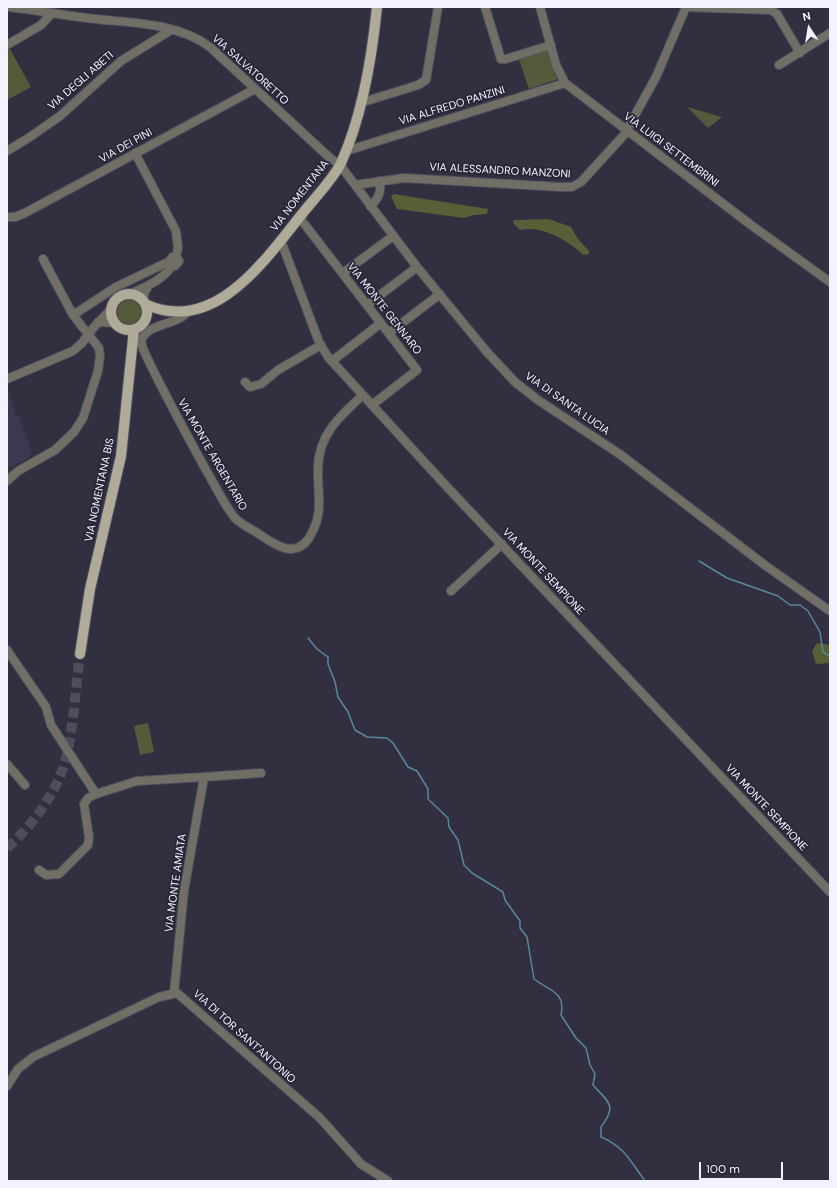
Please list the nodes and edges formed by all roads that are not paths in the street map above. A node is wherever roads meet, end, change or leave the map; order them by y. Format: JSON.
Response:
{"nodes":[{"id":1,"x":9,"y":7,"type":"edge"},
{"id":2,"x":377,"y":7,"type":"edge"},
{"id":3,"x":438,"y":7,"type":"edge"},
{"id":4,"x":485,"y":7,"type":"edge"},
{"id":5,"x":540,"y":7,"type":"edge"},
{"id":6,"x":686,"y":7,"type":"edge"},
{"id":7,"x":52,"y":13,"type":"junction"},
{"id":8,"x":171,"y":30,"type":"junction"},
{"id":9,"x":830,"y":33,"type":"edge"},
{"id":10,"x":7,"y":44,"type":"edge"},
{"id":11,"x":551,"y":45,"type":"junction"},
{"id":12,"x":800,"y":53,"type":"junction"},
{"id":13,"x":779,"y":65,"type":"dead end"},
{"id":14,"x":565,"y":83,"type":"junction"},
{"id":15,"x":255,"y":89,"type":"junction"},
{"id":16,"x":360,"y":103,"type":"junction"},
{"id":17,"x":627,"y":131,"type":"junction"},
{"id":18,"x":7,"y":151,"type":"edge"},
{"id":19,"x":346,"y":151,"type":"junction"},
{"id":20,"x":135,"y":153,"type":"junction"},
{"id":21,"x":340,"y":165,"type":"junction"},
{"id":22,"x":379,"y":181,"type":"junction"},
{"id":23,"x":355,"y":185,"type":"junction"},
{"id":24,"x":370,"y":206,"type":"junction"},
{"id":25,"x":7,"y":217,"type":"edge"},
{"id":26,"x":299,"y":217,"type":"junction"},
{"id":27,"x":393,"y":236,"type":"junction"},
{"id":28,"x":281,"y":241,"type":"junction"},
{"id":29,"x":43,"y":259,"type":"dead end"},
{"id":30,"x":172,"y":261,"type":"junction"},
{"id":31,"x":417,"y":267,"type":"junction"},
{"id":32,"x":343,"y":274,"type":"junction"},
{"id":33,"x":830,"y":282,"type":"edge"},
{"id":34,"x":149,"y":285,"type":"junction"},
{"id":35,"x":131,"y":294,"type":"junction"},
{"id":36,"x":440,"y":294,"type":"junction"},
{"id":37,"x":145,"y":303,"type":"junction"},
{"id":38,"x":367,"y":305,"type":"junction"},
{"id":39,"x":112,"y":308,"type":"junction"},
{"id":40,"x":189,"y":310,"type":"junction"},
{"id":41,"x":167,"y":311,"type":"junction"},
{"id":42,"x":73,"y":315,"type":"junction"},
{"id":43,"x":145,"y":320,"type":"junction"},
{"id":44,"x":98,"y":322,"type":"junction"},
{"id":45,"x":116,"y":323,"type":"junction"},
{"id":46,"x":381,"y":323,"type":"junction"},
{"id":47,"x":134,"y":329,"type":"junction"},
{"id":48,"x":389,"y":333,"type":"junction"},
{"id":49,"x":89,"y":334,"type":"junction"},
{"id":50,"x":321,"y":346,"type":"junction"},
{"id":51,"x":332,"y":362,"type":"junction"},
{"id":52,"x":7,"y":379,"type":"edge"},
{"id":53,"x":245,"y":382,"type":"dead end"},
{"id":54,"x":363,"y":395,"type":"junction"},
{"id":55,"x":372,"y":405,"type":"junction"},
{"id":56,"x":7,"y":481,"type":"edge"},
{"id":57,"x":502,"y":544,"type":"junction"},
{"id":58,"x":451,"y":592,"type":"dead end"},
{"id":59,"x":830,"y":611,"type":"edge"},
{"id":60,"x":7,"y":650,"type":"edge"},
{"id":61,"x":80,"y":654,"type":"tunnel mouth"},
{"id":62,"x":7,"y":764,"type":"edge"},
{"id":63,"x":261,"y":773,"type":"dead end"},
{"id":64,"x":204,"y":777,"type":"junction"},
{"id":65,"x":25,"y":784,"type":"dead end"},
{"id":66,"x":96,"y":794,"type":"junction"},
{"id":67,"x":39,"y":870,"type":"dead end"},
{"id":68,"x":830,"y":892,"type":"edge"},
{"id":69,"x":174,"y":993,"type":"junction"},
{"id":70,"x":7,"y":1086,"type":"edge"},
{"id":71,"x":388,"y":1181,"type":"edge"}],
"edges":[{"from":1,"to":7,"type":"street","name":"VIA SALVATORETTO"},
{"from":2,"to":16,"type":"main road","name":"VIA NOMENTANA"},
{"from":3,"to":16,"type":"street"},
{"from":4,"to":11,"type":"street"},
{"from":5,"to":11,"type":"street","name":"VIA LUIGI SETTEMBRINI"},
{"from":6,"to":12,"type":"street"},
{"from":6,"to":17,"type":"street","name":"VIA ALESSANDRO MANZONI"},
{"from":7,"to":8,"type":"street","name":"VIA SALVATORETTO"},
{"from":7,"to":10,"type":"street"},
{"from":8,"to":15,"type":"street","name":"VIA SALVATORETTO"},
{"from":8,"to":18,"type":"street","name":"VIA DEGLI ABETI"},
{"from":9,"to":12,"type":"street"},
{"from":11,"to":14,"type":"street","name":"VIA LUIGI SETTEMBRINI"},
{"from":12,"to":13,"type":"street"},
{"from":14,"to":17,"type":"street","name":"VIA LUIGI SETTEMBRINI"},
{"from":14,"to":19,"type":"street","name":"VIA ALFREDO PANZINI"},
{"from":15,"to":20,"type":"street","name":"VIA DEI PINI"},
{"from":15,"to":21,"type":"street","name":"VIA SALVATORETTO"},
{"from":16,"to":19,"type":"main road","name":"VIA NOMENTANA"},
{"from":17,"to":22,"type":"street","name":"VIA ALESSANDRO MANZONI"},
{"from":17,"to":33,"type":"street","name":"VIA LUIGI SETTEMBRINI"},
{"from":19,"to":21,"type":"main road","name":"VIA NOMENTANA"},
{"from":20,"to":25,"type":"street","name":"VIA DEI PINI"},
{"from":20,"to":30,"type":"street"},
{"from":21,"to":23,"type":"street","name":"VIA DI SANTA LUCIA"},
{"from":21,"to":26,"type":"main road","name":"VIA NOMENTANA"},
{"from":22,"to":23,"type":"street","name":"VIA ALESSANDRO MANZONI"},
{"from":22,"to":24,"type":"street"},
{"from":23,"to":24,"type":"street","name":"VIA DI SANTA LUCIA"},
{"from":24,"to":27,"type":"street","name":"VIA DI SANTA LUCIA"},
{"from":26,"to":28,"type":"main road","name":"VIA NOMENTANA"},
{"from":26,"to":32,"type":"street","name":"VIA MONTE GENNARO"},
{"from":27,"to":31,"type":"street","name":"VIA DI SANTA LUCIA"},
{"from":27,"to":32,"type":"street"},
{"from":28,"to":40,"type":"main road","name":"VIA NOMENTANA"},
{"from":28,"to":50,"type":"street","name":"VIA MONTE SEMPIONE"},
{"from":29,"to":42,"type":"street"},
{"from":30,"to":34,"type":"street"},
{"from":30,"to":42,"type":"street"},
{"from":31,"to":36,"type":"street","name":"VIA DI SANTA LUCIA"},
{"from":31,"to":38,"type":"street"},
{"from":32,"to":38,"type":"street","name":"VIA MONTE GENNARO"},
{"from":34,"to":35,"type":"street"},
{"from":34,"to":37,"type":"street"},
{"from":35,"to":37,"type":"main road"},
{"from":35,"to":39,"type":"main road"},
{"from":36,"to":48,"type":"street"},
{"from":36,"to":59,"type":"street","name":"VIA DI SANTA LUCIA"},
{"from":37,"to":41,"type":"main road","name":"VIA NOMENTANA"},
{"from":37,"to":43,"type":"main road"},
{"from":38,"to":46,"type":"street","name":"VIA MONTE GENNARO"},
{"from":39,"to":44,"type":"street"},
{"from":39,"to":45,"type":"main road"},
{"from":40,"to":41,"type":"main road","name":"VIA NOMENTANA"},
{"from":40,"to":54,"type":"street","name":"VIA MONTE ARGENTARIO"},
{"from":41,"to":43,"type":"main road","name":"VIA NOMENTANA"},
{"from":42,"to":49,"type":"street"},
{"from":43,"to":47,"type":"main road"},
{"from":44,"to":45,"type":"street"},
{"from":44,"to":49,"type":"street"},
{"from":45,"to":47,"type":"main road"},
{"from":46,"to":48,"type":"street","name":"VIA MONTE GENNARO"},
{"from":46,"to":51,"type":"street"},
{"from":47,"to":61,"type":"main road","name":"VIA NOMENTANA BIS"},
{"from":48,"to":55,"type":"street","name":"VIA MONTE GENNARO"},
{"from":49,"to":52,"type":"street"},
{"from":49,"to":56,"type":"street"},
{"from":50,"to":51,"type":"street","name":"VIA MONTE SEMPIONE"},
{"from":50,"to":53,"type":"street"},
{"from":51,"to":54,"type":"street","name":"VIA MONTE SEMPIONE"},
{"from":54,"to":55,"type":"street","name":"VIA MONTE SEMPIONE"},
{"from":55,"to":57,"type":"street","name":"VIA MONTE SEMPIONE"},
{"from":57,"to":58,"type":"street"},
{"from":57,"to":68,"type":"street","name":"VIA MONTE SEMPIONE"},
{"from":60,"to":66,"type":"street"},
{"from":62,"to":65,"type":"street"},
{"from":63,"to":64,"type":"street"},
{"from":64,"to":66,"type":"street"},
{"from":64,"to":69,"type":"street","name":"VIA MONTE AMIATA"},
{"from":66,"to":67,"type":"street"},
{"from":69,"to":70,"type":"street","name":"VIA DI TOR SANT'ANTONIO"},
{"from":69,"to":71,"type":"street","name":"VIA DI TOR SANT'ANTONIO"}]}
